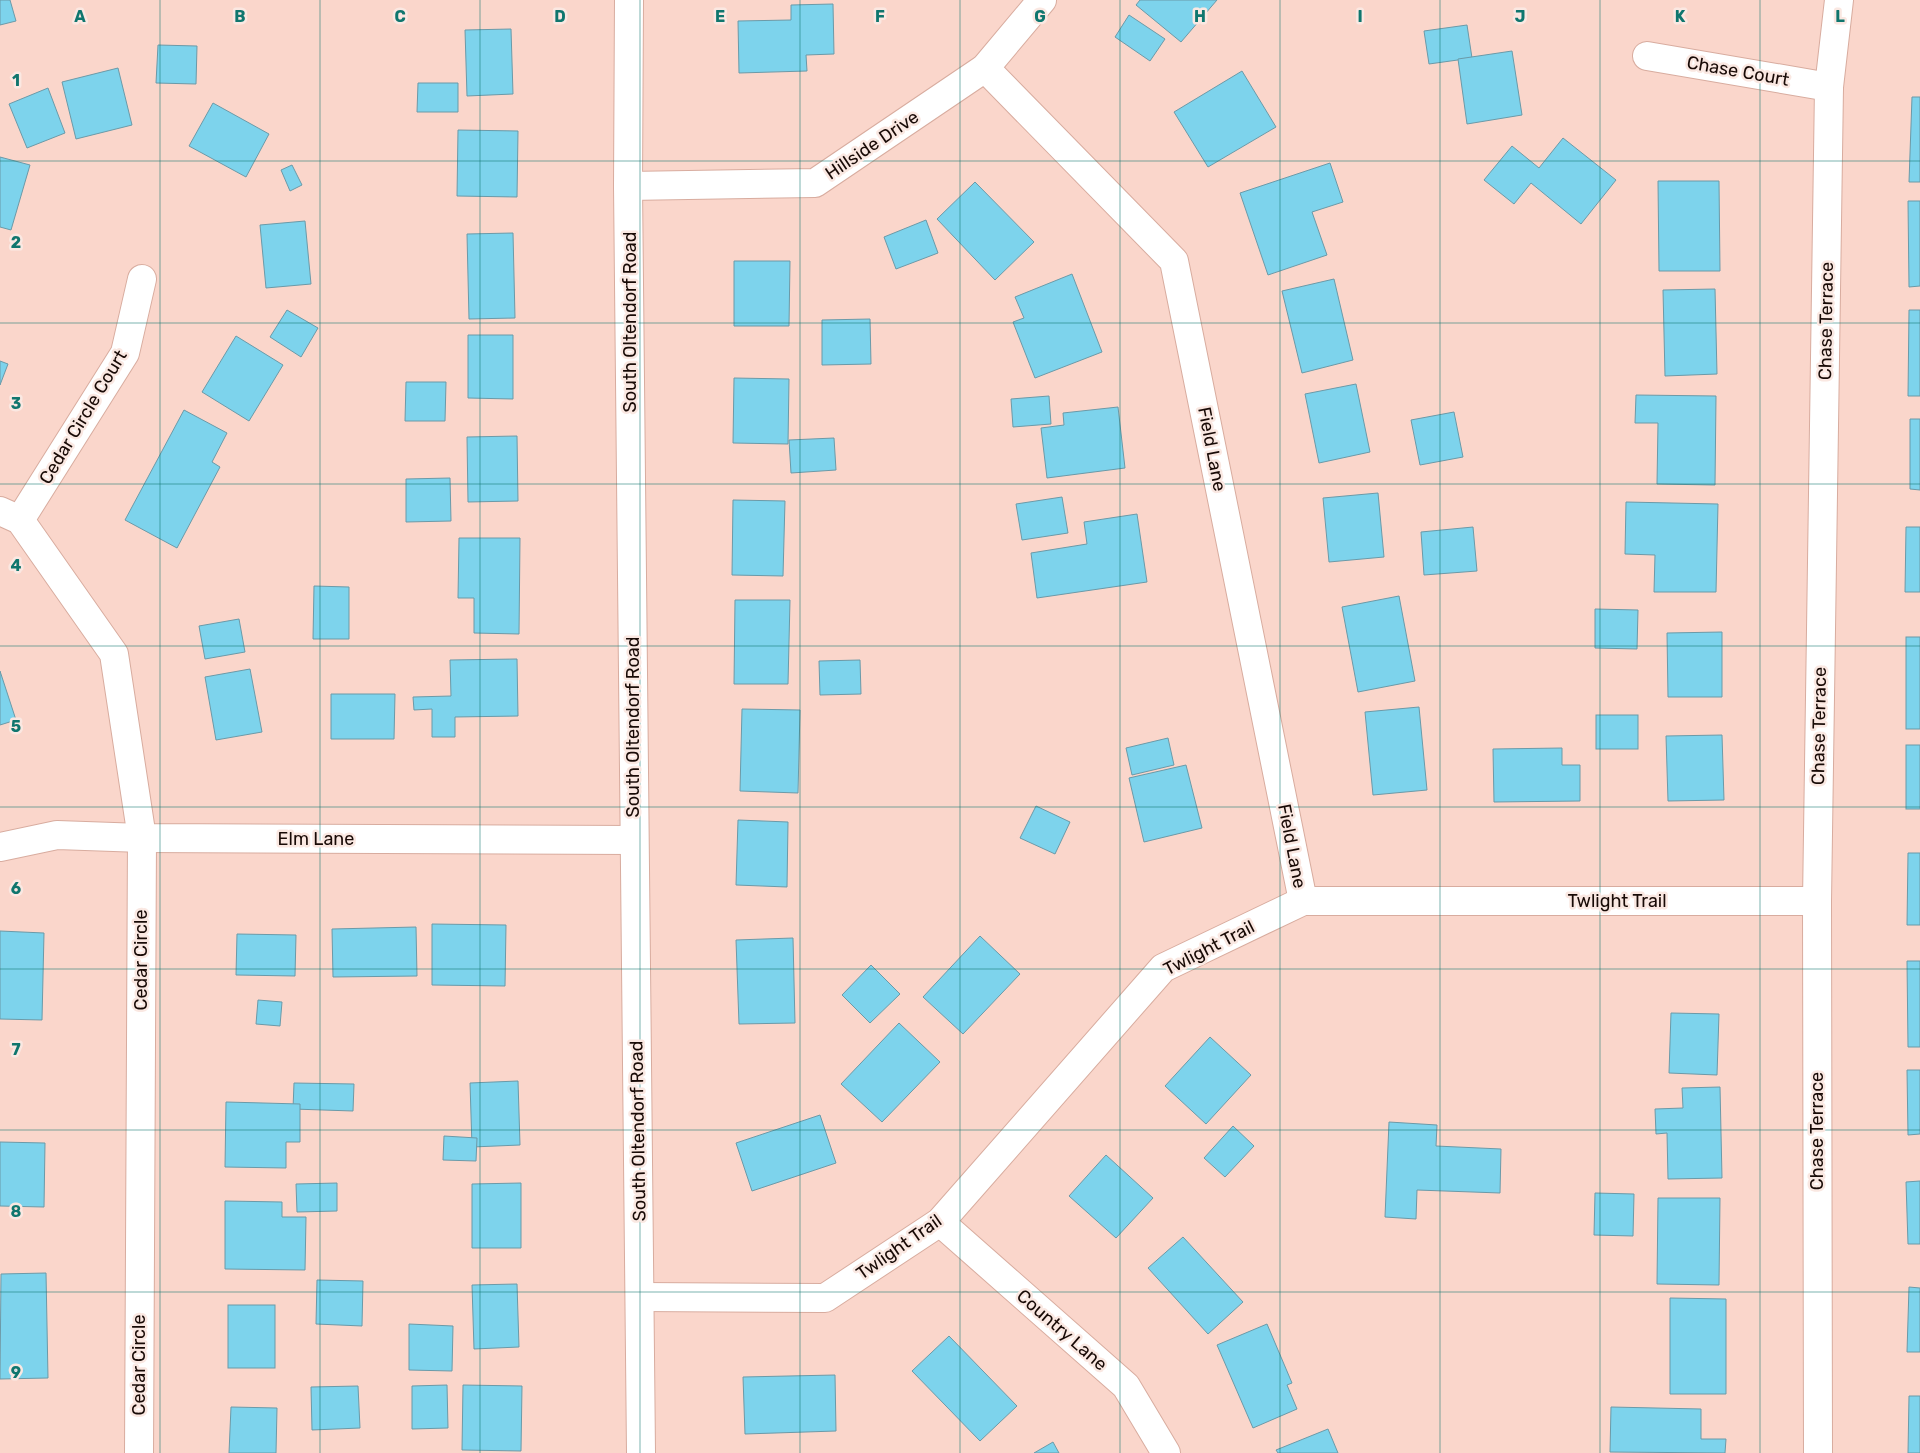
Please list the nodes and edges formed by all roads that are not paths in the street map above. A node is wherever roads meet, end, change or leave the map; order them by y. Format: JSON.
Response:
{"nodes":[{"id":1,"x":629,"y":0,"type":"edge"},
{"id":2,"x":1042,"y":0,"type":"edge"},
{"id":3,"x":1839,"y":0,"type":"edge"},
{"id":4,"x":1647,"y":56,"type":"dead end"},
{"id":5,"x":985,"y":68,"type":"junction"},
{"id":6,"x":1829,"y":87,"type":"junction"},
{"id":7,"x":628,"y":186,"type":"junction"},
{"id":8,"x":142,"y":279,"type":"dead end"},
{"id":9,"x":10,"y":516,"type":"edge"},
{"id":10,"x":142,"y":838,"type":"junction"},
{"id":11,"x":634,"y":840,"type":"junction"},
{"id":12,"x":0,"y":847,"type":"edge"},
{"id":13,"x":1303,"y":901,"type":"junction"},
{"id":14,"x":1817,"y":901,"type":"junction"},
{"id":15,"x":940,"y":1222,"type":"junction"},
{"id":16,"x":640,"y":1297,"type":"junction"},
{"id":17,"x":139,"y":1453,"type":"edge"},
{"id":18,"x":641,"y":1453,"type":"edge"},
{"id":19,"x":1166,"y":1453,"type":"edge"},
{"id":20,"x":1818,"y":1453,"type":"edge"}],
"edges":[{"from":1,"to":7,"type":"street","name":"South Oltendorf Road"},
{"from":2,"to":5,"type":"street","name":"Hillside Drive"},
{"from":3,"to":6,"type":"street","name":"Chase Terrace"},
{"from":4,"to":6,"type":"street","name":"Chase Court"},
{"from":5,"to":7,"type":"street","name":"Hillside Drive"},
{"from":5,"to":13,"type":"street","name":"Field Lane"},
{"from":6,"to":14,"type":"street","name":"Chase Terrace"},
{"from":7,"to":11,"type":"street","name":"South Oltendorf Road"},
{"from":8,"to":9,"type":"street","name":"Cedar Circle Court"},
{"from":9,"to":10,"type":"street","name":"Cedar Circle"},
{"from":10,"to":11,"type":"street","name":"Elm Lane"},
{"from":10,"to":12,"type":"street","name":"Elm Lane"},
{"from":10,"to":17,"type":"street","name":"Cedar Circle"},
{"from":11,"to":16,"type":"street","name":"South Oltendorf Road"},
{"from":13,"to":14,"type":"street","name":"Twlight Trail"},
{"from":13,"to":15,"type":"street","name":"Twlight Trail"},
{"from":14,"to":20,"type":"street","name":"Chase Terrace"},
{"from":15,"to":16,"type":"street","name":"Twlight Trail"},
{"from":15,"to":19,"type":"street","name":"Country Lane"},
{"from":16,"to":18,"type":"street","name":"South Oltendorf Road"}]}
